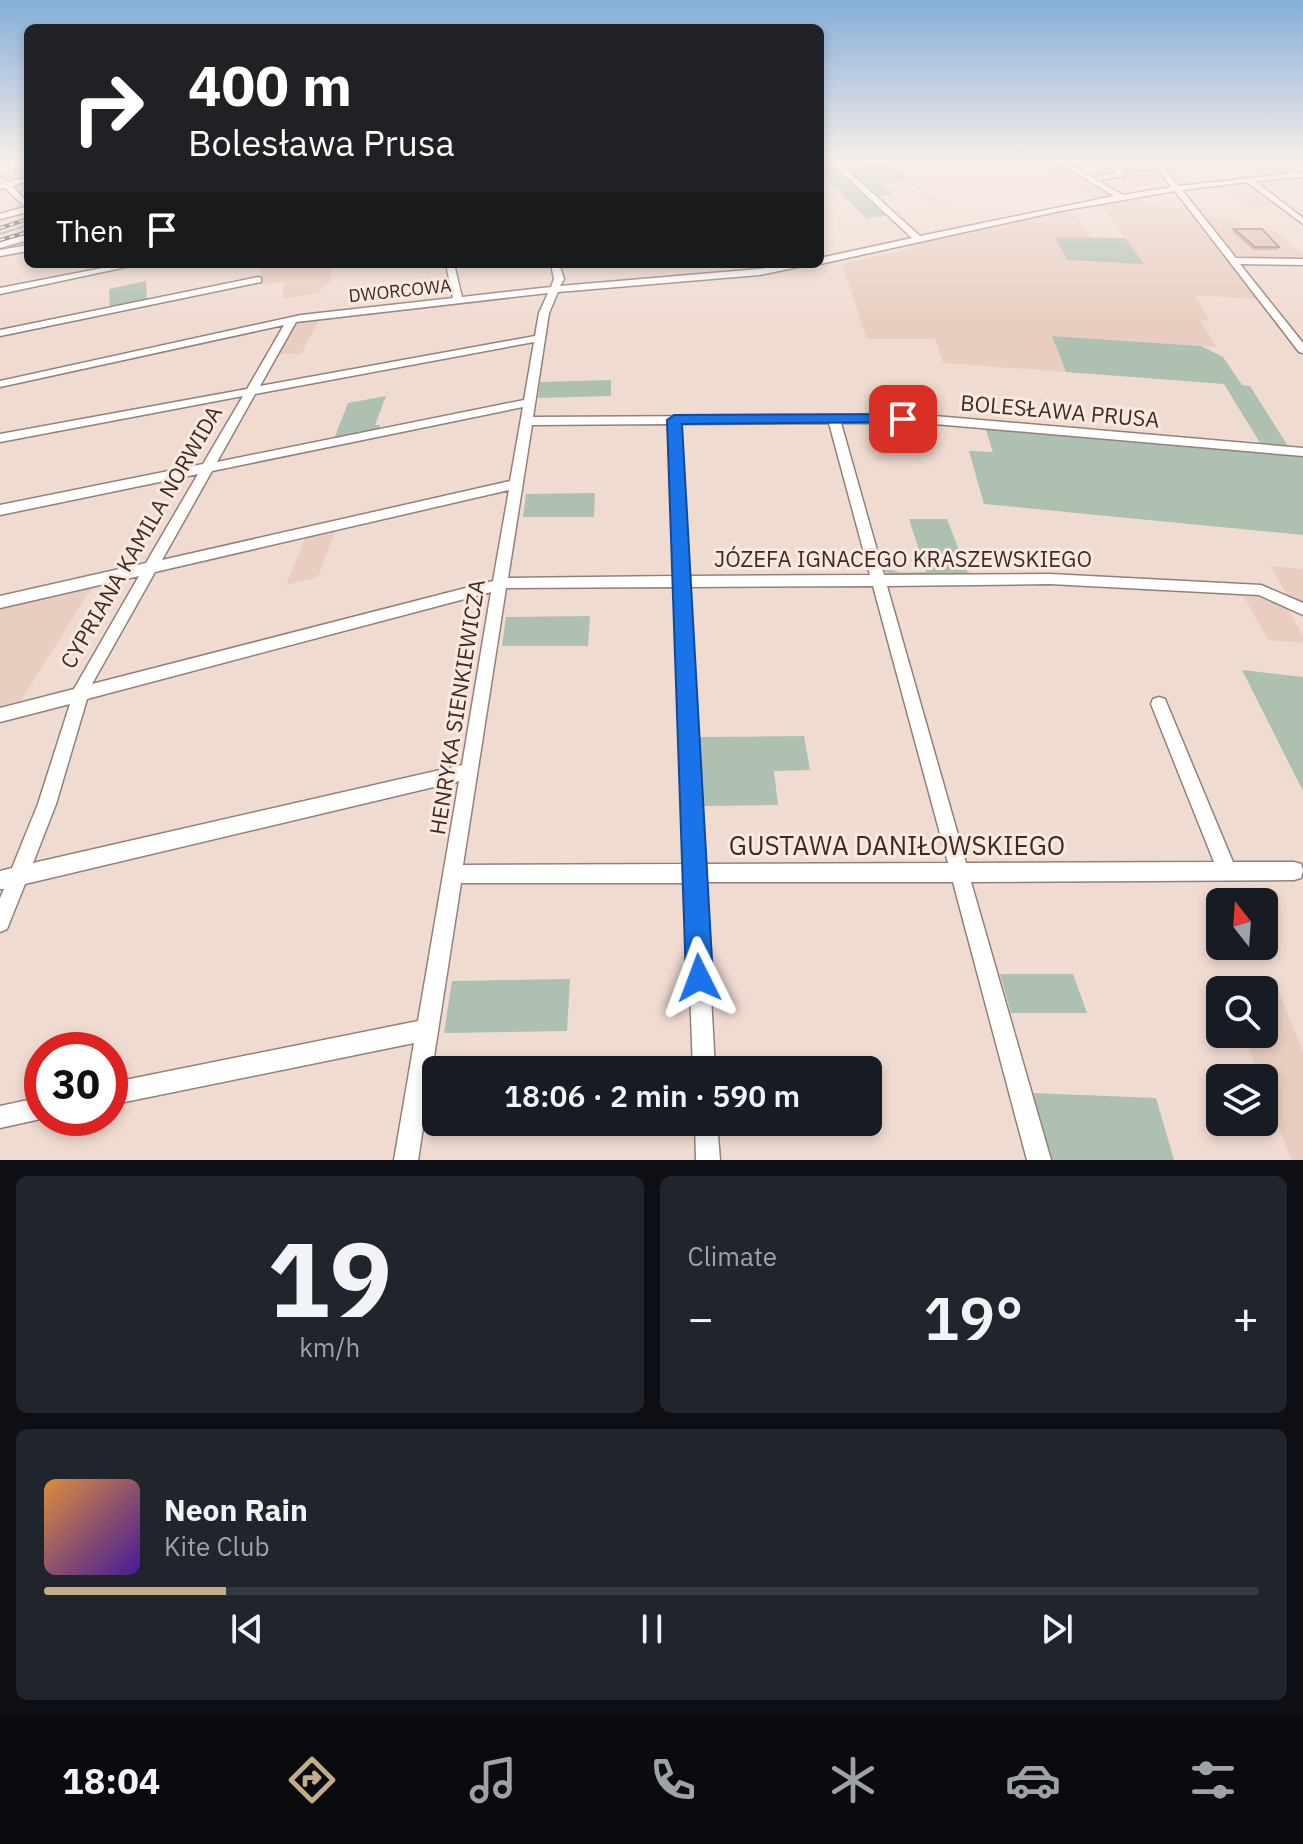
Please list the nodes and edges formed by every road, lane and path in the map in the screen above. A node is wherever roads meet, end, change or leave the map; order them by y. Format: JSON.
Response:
{"nodes":[{"id":1,"x":892,"y":215,"type":"edge"},
{"id":2,"x":1037,"y":215,"type":"edge"},
{"id":3,"x":1197,"y":215,"type":"edge"},
{"id":4,"x":24,"y":238,"type":"edge"},
{"id":5,"x":919,"y":240,"type":"junction"},
{"id":6,"x":0,"y":245,"type":"edge"},
{"id":7,"x":24,"y":249,"type":"edge"},
{"id":8,"x":0,"y":253,"type":"edge"},
{"id":9,"x":824,"y":260,"type":"edge"},
{"id":10,"x":1234,"y":261,"type":"junction"},
{"id":11,"x":1303,"y":262,"type":"edge"},
{"id":12,"x":116,"y":268,"type":"edge"},
{"id":13,"x":451,"y":268,"type":"edge"},
{"id":14,"x":556,"y":268,"type":"edge"},
{"id":15,"x":784,"y":268,"type":"edge"},
{"id":16,"x":258,"y":280,"type":"dead end"},
{"id":17,"x":553,"y":290,"type":"junction"},
{"id":18,"x":0,"y":291,"type":"edge"},
{"id":19,"x":458,"y":301,"type":"junction"},
{"id":20,"x":292,"y":320,"type":"junction"},
{"id":21,"x":0,"y":333,"type":"edge"},
{"id":22,"x":539,"y":338,"type":"junction"},
{"id":23,"x":1303,"y":350,"type":"edge"},
{"id":24,"x":0,"y":384,"type":"edge"},
{"id":25,"x":252,"y":391,"type":"junction"},
{"id":26,"x":529,"y":402,"type":"junction"},
{"id":27,"x":834,"y":419,"type":"junction"},
{"id":28,"x":674,"y":420,"type":"junction"},
{"id":29,"x":526,"y":421,"type":"junction"},
{"id":30,"x":0,"y":438,"type":"edge"},
{"id":31,"x":1303,"y":452,"type":"edge"},
{"id":32,"x":208,"y":467,"type":"junction"},
{"id":33,"x":516,"y":484,"type":"junction"},
{"id":34,"x":0,"y":510,"type":"edge"},
{"id":35,"x":152,"y":566,"type":"junction"},
{"id":36,"x":878,"y":579,"type":"junction"},
{"id":37,"x":681,"y":580,"type":"junction"},
{"id":38,"x":499,"y":585,"type":"junction"},
{"id":39,"x":0,"y":602,"type":"edge"},
{"id":40,"x":1303,"y":609,"type":"edge"},
{"id":41,"x":80,"y":694,"type":"junction"},
{"id":42,"x":1159,"y":704,"type":"dead end"},
{"id":43,"x":0,"y":715,"type":"edge"},
{"id":44,"x":469,"y":771,"type":"junction"},
{"id":45,"x":959,"y":871,"type":"junction"},
{"id":46,"x":1227,"y":871,"type":"junction"},
{"id":47,"x":1294,"y":871,"type":"dead end"},
{"id":48,"x":694,"y":873,"type":"junction"},
{"id":49,"x":452,"y":874,"type":"junction"},
{"id":50,"x":9,"y":877,"type":"edge"},
{"id":51,"x":0,"y":922,"type":"edge"},
{"id":52,"x":427,"y":1031,"type":"junction"},
{"id":53,"x":703,"y":1056,"type":"edge"},
{"id":54,"x":128,"y":1090,"type":"edge"},
{"id":55,"x":24,"y":1112,"type":"edge"},
{"id":56,"x":0,"y":1117,"type":"edge"},
{"id":57,"x":707,"y":1136,"type":"edge"},
{"id":58,"x":406,"y":1160,"type":"edge"},
{"id":59,"x":708,"y":1160,"type":"edge"},
{"id":60,"x":1039,"y":1160,"type":"edge"}],
"edges":[{"from":1,"to":5,"type":"street"},
{"from":2,"to":5,"type":"street"},
{"from":3,"to":10,"type":"street"},
{"from":4,"to":6,"type":"street"},
{"from":5,"to":9,"type":"street"},
{"from":7,"to":8,"type":"street"},
{"from":10,"to":11,"type":"street"},
{"from":10,"to":23,"type":"street"},
{"from":12,"to":18,"type":"street"},
{"from":13,"to":19,"type":"street"},
{"from":14,"to":17,"type":"street","name":"HENRYKA SIENKIEWICZA"},
{"from":15,"to":17,"type":"street","name":"DWORCOWA"},
{"from":16,"to":21,"type":"street"},
{"from":17,"to":19,"type":"street","name":"DWORCOWA"},
{"from":17,"to":22,"type":"street","name":"HENRYKA SIENKIEWICZA"},
{"from":19,"to":20,"type":"street","name":"DWORCOWA"},
{"from":20,"to":24,"type":"street","name":"DWORCOWA"},
{"from":20,"to":25,"type":"street","name":"CYPRIANA KAMILA NORWIDA"},
{"from":22,"to":25,"type":"street"},
{"from":22,"to":26,"type":"street","name":"HENRYKA SIENKIEWICZA"},
{"from":25,"to":30,"type":"street"},
{"from":25,"to":32,"type":"street","name":"CYPRIANA KAMILA NORWIDA"},
{"from":26,"to":29,"type":"street","name":"HENRYKA SIENKIEWICZA"},
{"from":26,"to":32,"type":"street"},
{"from":27,"to":28,"type":"street","name":"BOLESŁAWA PRUSA"},
{"from":27,"to":31,"type":"street","name":"BOLESŁAWA PRUSA"},
{"from":27,"to":36,"type":"street"},
{"from":28,"to":29,"type":"street","name":"BOLESŁAWA PRUSA"},
{"from":28,"to":37,"type":"street"},
{"from":29,"to":33,"type":"street","name":"HENRYKA SIENKIEWICZA"},
{"from":32,"to":34,"type":"street"},
{"from":32,"to":35,"type":"street","name":"CYPRIANA KAMILA NORWIDA"},
{"from":33,"to":35,"type":"street"},
{"from":33,"to":38,"type":"street","name":"HENRYKA SIENKIEWICZA"},
{"from":35,"to":39,"type":"street"},
{"from":35,"to":41,"type":"street","name":"CYPRIANA KAMILA NORWIDA"},
{"from":36,"to":37,"type":"street","name":"JÓZEFA IGNACEGO KRASZEWSKIEGO"},
{"from":36,"to":40,"type":"street","name":"JÓZEFA IGNACEGO KRASZEWSKIEGO"},
{"from":36,"to":45,"type":"street"},
{"from":37,"to":38,"type":"street","name":"JÓZEFA IGNACEGO KRASZEWSKIEGO"},
{"from":37,"to":48,"type":"street"},
{"from":38,"to":41,"type":"street","name":"JÓZEFA IGNACEGO KRASZEWSKIEGO"},
{"from":38,"to":44,"type":"street","name":"HENRYKA SIENKIEWICZA"},
{"from":41,"to":43,"type":"street","name":"JÓZEFA IGNACEGO KRASZEWSKIEGO"},
{"from":41,"to":50,"type":"street","name":"CYPRIANA KAMILA NORWIDA"},
{"from":42,"to":46,"type":"street"},
{"from":44,"to":49,"type":"street","name":"HENRYKA SIENKIEWICZA"},
{"from":44,"to":50,"type":"street"},
{"from":45,"to":46,"type":"street","name":"GUSTAWA DANIŁOWSKIEGO"},
{"from":45,"to":48,"type":"street","name":"GUSTAWA DANIŁOWSKIEGO"},
{"from":45,"to":60,"type":"street"},
{"from":46,"to":47,"type":"street","name":"GUSTAWA DANIŁOWSKIEGO"},
{"from":48,"to":49,"type":"street","name":"GUSTAWA DANIŁOWSKIEGO"},
{"from":48,"to":53,"type":"street"},
{"from":49,"to":52,"type":"street","name":"HENRYKA SIENKIEWICZA"},
{"from":50,"to":51,"type":"street","name":"CYPRIANA KAMILA NORWIDA"},
{"from":52,"to":54,"type":"street"},
{"from":52,"to":58,"type":"street","name":"HENRYKA SIENKIEWICZA"},
{"from":55,"to":56,"type":"street"},
{"from":57,"to":59,"type":"street"}]}
